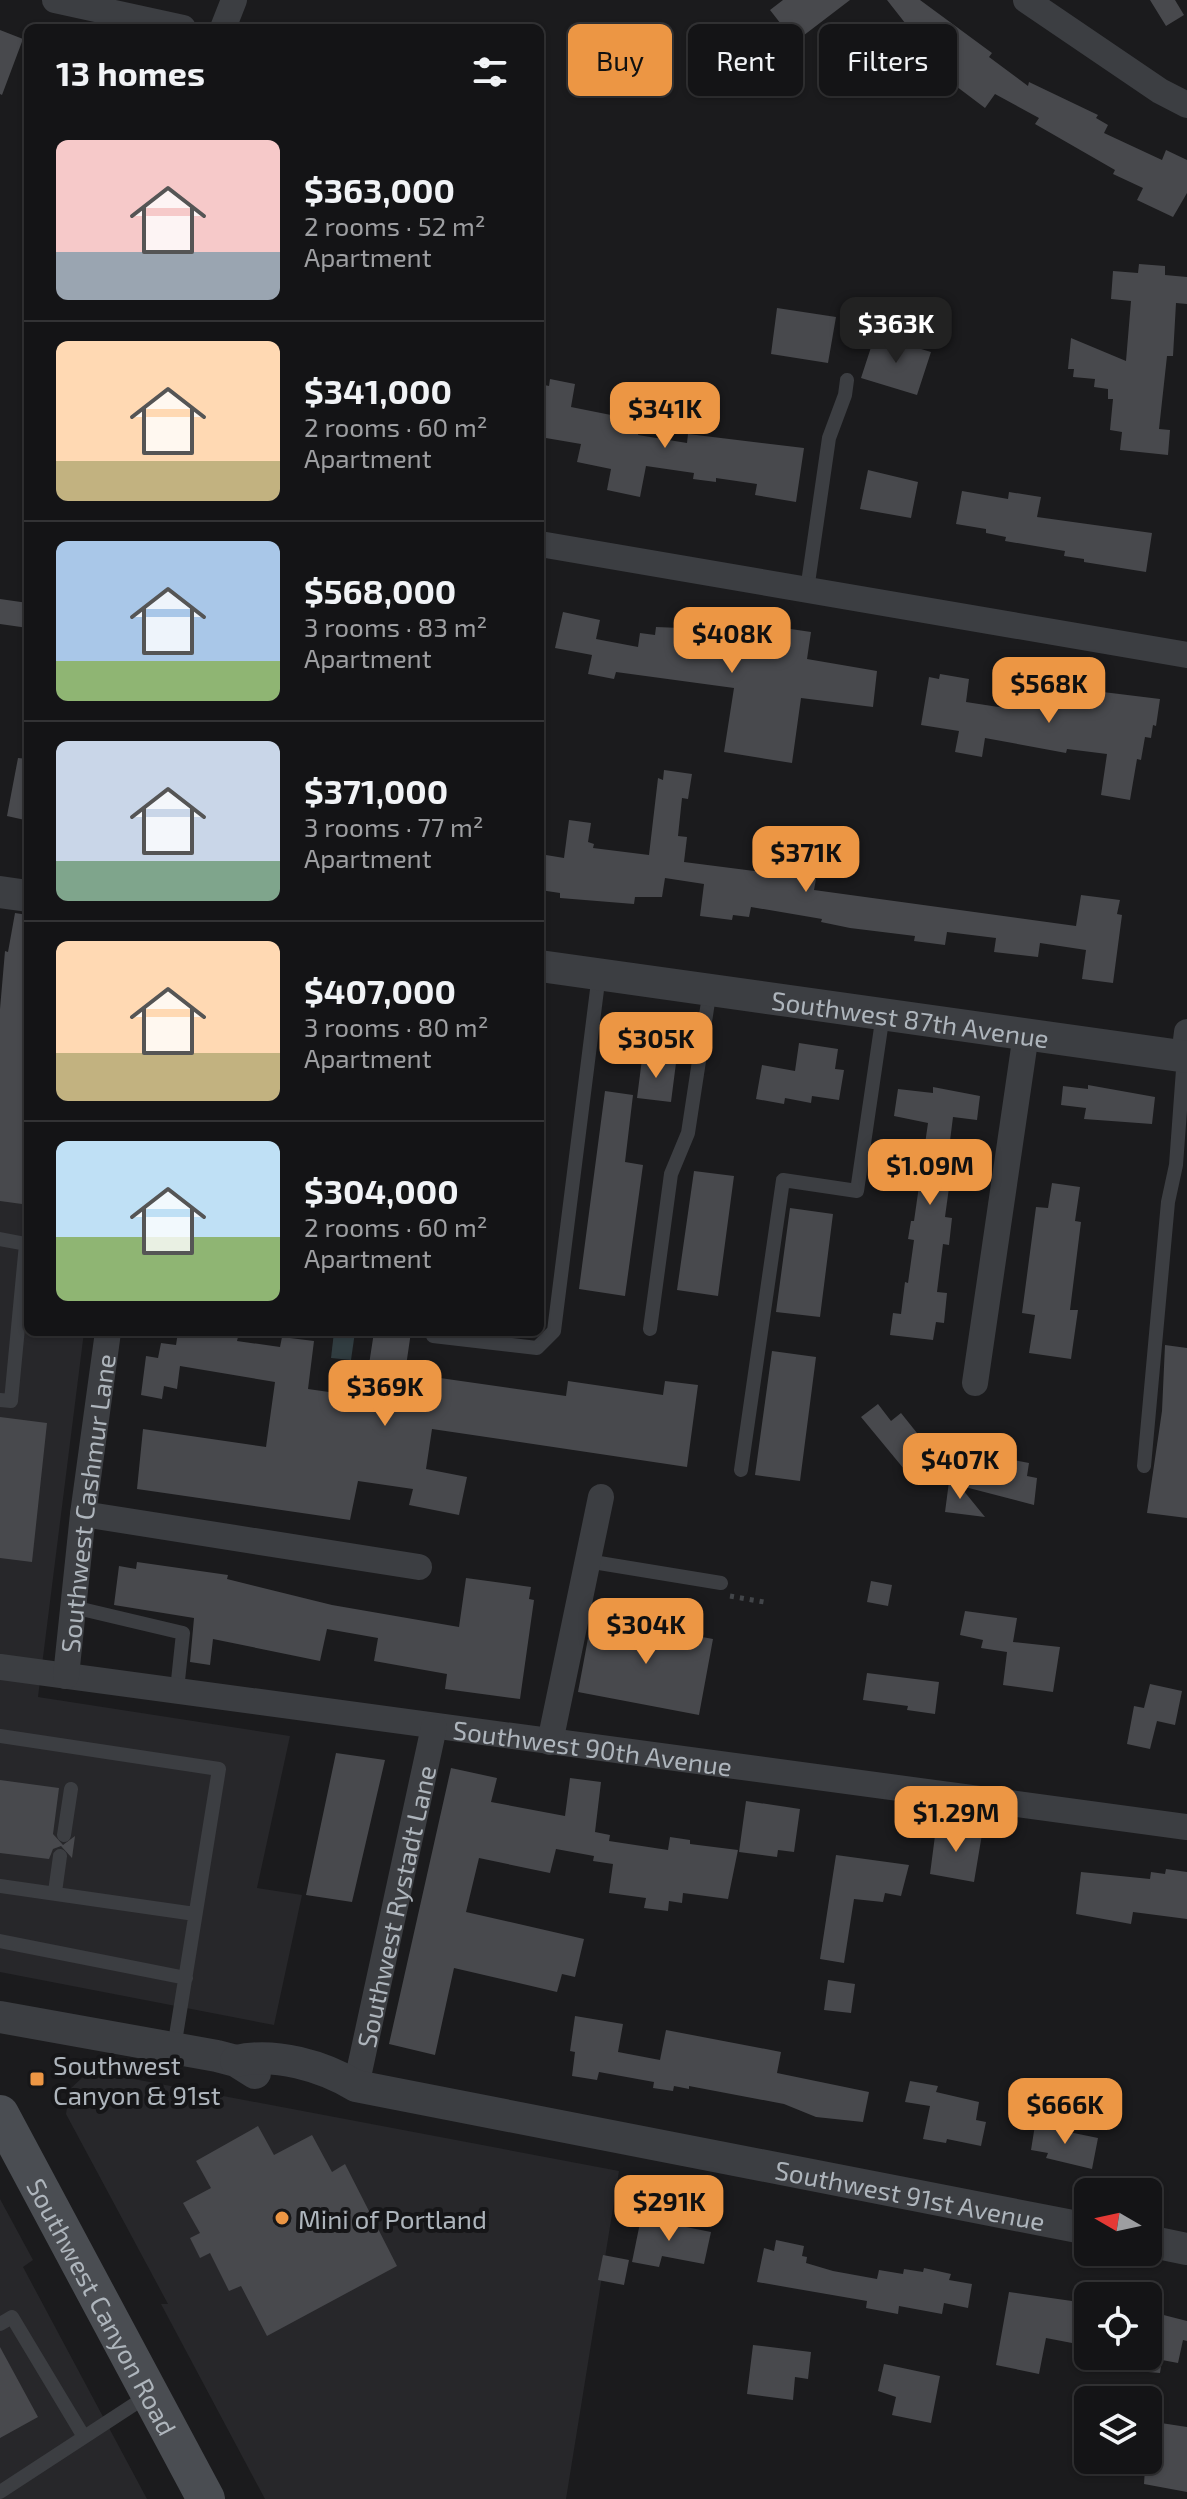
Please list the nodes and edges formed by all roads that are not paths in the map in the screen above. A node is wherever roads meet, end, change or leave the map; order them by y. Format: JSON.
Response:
{"nodes":[{"id":1,"x":55,"y":0,"type":"edge"},
{"id":2,"x":234,"y":0,"type":"edge"},
{"id":3,"x":1026,"y":0,"type":"edge"},
{"id":4,"x":1060,"y":11,"type":"edge"},
{"id":5,"x":165,"y":24,"type":"edge"},
{"id":6,"x":225,"y":24,"type":"edge"},
{"id":7,"x":1187,"y":105,"type":"edge"},
{"id":8,"x":847,"y":380,"type":"dead end"},
{"id":9,"x":544,"y":545,"type":"edge"},
{"id":10,"x":807,"y":590,"type":"junction"},
{"id":11,"x":1187,"y":655,"type":"edge"},
{"id":12,"x":0,"y":892,"type":"edge"},
{"id":13,"x":24,"y":895,"type":"edge"},
{"id":14,"x":544,"y":967,"type":"edge"},
{"id":15,"x":599,"y":974,"type":"junction"},
{"id":16,"x":710,"y":989,"type":"junction"},
{"id":17,"x":883,"y":1014,"type":"junction"},
{"id":18,"x":1026,"y":1034,"type":"junction"},
{"id":19,"x":1186,"y":1048,"type":"edge"},
{"id":20,"x":0,"y":1239,"type":"edge"},
{"id":21,"x":24,"y":1244,"type":"edge"},
{"id":22,"x":24,"y":1265,"type":"edge"},
{"id":23,"x":650,"y":1329,"type":"dead end"},
{"id":24,"x":107,"y":1336,"type":"edge"},
{"id":25,"x":433,"y":1336,"type":"dead end"},
{"id":26,"x":975,"y":1383,"type":"dead end"},
{"id":27,"x":0,"y":1400,"type":"edge"},
{"id":28,"x":1144,"y":1466,"type":"dead end"},
{"id":29,"x":741,"y":1470,"type":"dead end"},
{"id":30,"x":601,"y":1497,"type":"dead end"},
{"id":31,"x":83,"y":1514,"type":"junction"},
{"id":32,"x":587,"y":1561,"type":"junction"},
{"id":33,"x":419,"y":1567,"type":"dead end"},
{"id":34,"x":721,"y":1583,"type":"road end"},
{"id":35,"x":73,"y":1607,"type":"junction"},
{"id":36,"x":0,"y":1667,"type":"edge"},
{"id":37,"x":66,"y":1676,"type":"junction"},
{"id":38,"x":177,"y":1690,"type":"junction"},
{"id":39,"x":434,"y":1727,"type":"junction"},
{"id":40,"x":0,"y":1736,"type":"edge"},
{"id":41,"x":550,"y":1742,"type":"junction"},
{"id":42,"x":71,"y":1789,"type":"dead end"},
{"id":43,"x":1187,"y":1827,"type":"edge"},
{"id":44,"x":64,"y":1835,"type":"dead end"},
{"id":45,"x":60,"y":1856,"type":"dead end"},
{"id":46,"x":0,"y":1886,"type":"edge"},
{"id":47,"x":55,"y":1892,"type":"junction"},
{"id":48,"x":195,"y":1914,"type":"junction"},
{"id":49,"x":0,"y":1941,"type":"edge"},
{"id":50,"x":186,"y":1978,"type":"junction"},
{"id":51,"x":0,"y":2017,"type":"edge"},
{"id":52,"x":174,"y":2048,"type":"junction"},
{"id":53,"x":356,"y":2086,"type":"junction"},
{"id":54,"x":0,"y":2114,"type":"edge"},
{"id":55,"x":1074,"y":2226,"type":"edge"},
{"id":56,"x":1162,"y":2244,"type":"edge"},
{"id":57,"x":1187,"y":2249,"type":"edge"},
{"id":58,"x":0,"y":2324,"type":"edge"},
{"id":59,"x":149,"y":2394,"type":"junction"},
{"id":60,"x":84,"y":2437,"type":"junction"},
{"id":61,"x":0,"y":2492,"type":"edge"},
{"id":62,"x":206,"y":2499,"type":"edge"}],
"edges":[{"from":1,"to":5,"type":"street"},
{"from":2,"to":6,"type":"street"},
{"from":3,"to":4,"type":"street"},
{"from":4,"to":7,"type":"street"},
{"from":8,"to":10,"type":"lane"},
{"from":9,"to":10,"type":"street"},
{"from":10,"to":11,"type":"street"},
{"from":12,"to":13,"type":"street"},
{"from":14,"to":15,"type":"street","name":"Southwest 87th Avenue"},
{"from":15,"to":16,"type":"street","name":"Southwest 87th Avenue"},
{"from":15,"to":25,"type":"lane"},
{"from":16,"to":17,"type":"street","name":"Southwest 87th Avenue"},
{"from":16,"to":23,"type":"lane"},
{"from":17,"to":18,"type":"street","name":"Southwest 87th Avenue"},
{"from":17,"to":29,"type":"lane"},
{"from":18,"to":19,"type":"street","name":"Southwest 87th Avenue"},
{"from":18,"to":26,"type":"street"},
{"from":19,"to":28,"type":"lane"},
{"from":20,"to":21,"type":"lane"},
{"from":22,"to":27,"type":"lane"},
{"from":24,"to":31,"type":"street","name":"Southwest Cashmur Lane"},
{"from":30,"to":32,"type":"street"},
{"from":31,"to":33,"type":"street"},
{"from":31,"to":35,"type":"street","name":"Southwest Cashmur Lane"},
{"from":32,"to":34,"type":"lane"},
{"from":32,"to":41,"type":"street"},
{"from":35,"to":37,"type":"street","name":"Southwest Cashmur Lane"},
{"from":35,"to":38,"type":"lane"},
{"from":36,"to":37,"type":"street","name":"Southwest 90th Avenue"},
{"from":37,"to":38,"type":"street","name":"Southwest 90th Avenue"},
{"from":38,"to":39,"type":"street","name":"Southwest 90th Avenue"},
{"from":39,"to":41,"type":"street","name":"Southwest 90th Avenue"},
{"from":39,"to":53,"type":"street","name":"Southwest Rystadt Lane"},
{"from":40,"to":48,"type":"lane"},
{"from":41,"to":43,"type":"street","name":"Southwest 90th Avenue"},
{"from":42,"to":44,"type":"lane"},
{"from":45,"to":47,"type":"lane"},
{"from":46,"to":47,"type":"lane"},
{"from":47,"to":48,"type":"lane"},
{"from":48,"to":50,"type":"lane"},
{"from":49,"to":50,"type":"lane"},
{"from":50,"to":52,"type":"lane"},
{"from":51,"to":52,"type":"street","name":"Southwest 91st Avenue"},
{"from":52,"to":53,"type":"street","name":"Southwest 91st Avenue"},
{"from":53,"to":55,"type":"street","name":"Southwest 91st Avenue"},
{"from":54,"to":59,"type":"main road","name":"Southwest Canyon Road"},
{"from":56,"to":57,"type":"street"},
{"from":58,"to":60,"type":"lane"},
{"from":59,"to":60,"type":"lane"},
{"from":59,"to":62,"type":"main road","name":"Southwest Canyon Road"},
{"from":60,"to":61,"type":"lane"}]}
